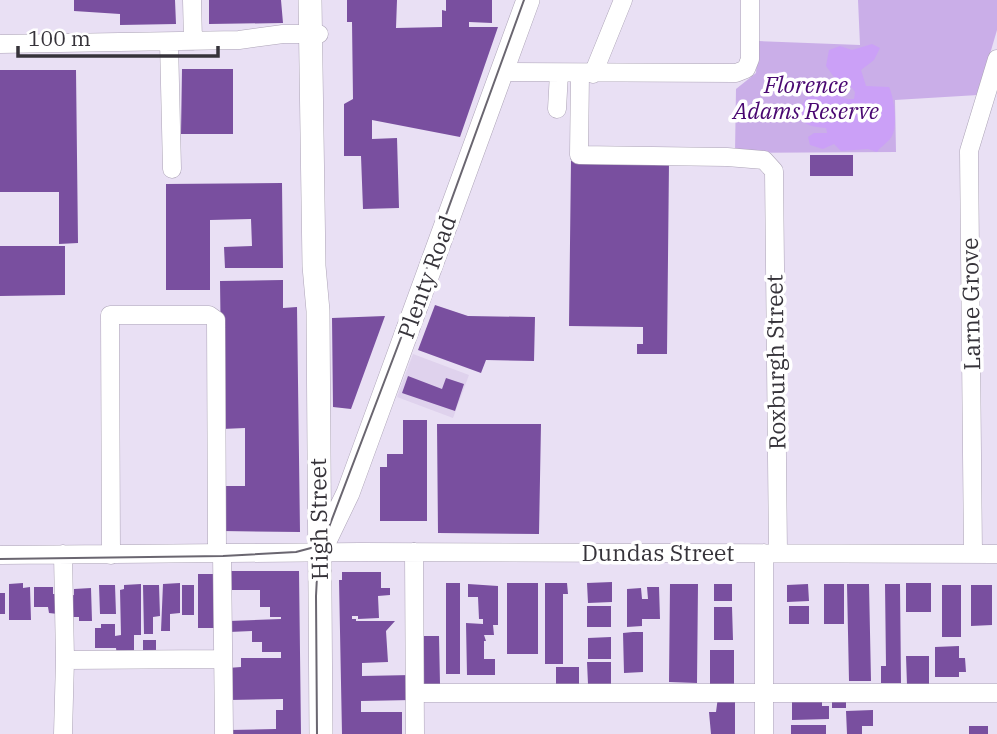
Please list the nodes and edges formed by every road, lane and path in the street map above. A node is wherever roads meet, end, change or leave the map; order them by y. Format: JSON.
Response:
{"nodes":[{"id":1,"x":192,"y":0,"type":"edge"},
{"id":2,"x":310,"y":0,"type":"edge"},
{"id":3,"x":319,"y":0,"type":"edge"},
{"id":4,"x":528,"y":0,"type":"edge"},
{"id":5,"x":623,"y":0,"type":"edge"},
{"id":6,"x":750,"y":0,"type":"edge"},
{"id":7,"x":314,"y":34,"type":"junction"},
{"id":8,"x":170,"y":41,"type":"junction"},
{"id":9,"x":193,"y":41,"type":"junction"},
{"id":10,"x":0,"y":44,"type":"edge"},
{"id":11,"x":997,"y":59,"type":"edge"},
{"id":12,"x":501,"y":72,"type":"junction"},
{"id":13,"x":559,"y":73,"type":"junction"},
{"id":14,"x":586,"y":73,"type":"junction"},
{"id":15,"x":557,"y":109,"type":"dead end"},
{"id":16,"x":172,"y":169,"type":"dead end"},
{"id":17,"x":319,"y":552,"type":"junction"},
{"id":18,"x":414,"y":552,"type":"junction"},
{"id":19,"x":220,"y":553,"type":"junction"},
{"id":20,"x":771,"y":553,"type":"junction"},
{"id":21,"x":8,"y":554,"type":"edge"},
{"id":22,"x":63,"y":554,"type":"junction"},
{"id":23,"x":973,"y":554,"type":"junction"},
{"id":24,"x":997,"y":554,"type":"edge"},
{"id":25,"x":111,"y":555,"type":"junction"},
{"id":26,"x":223,"y":659,"type":"junction"},
{"id":27,"x":65,"y":660,"type":"junction"},
{"id":28,"x":765,"y":692,"type":"junction"},
{"id":29,"x":415,"y":693,"type":"junction"},
{"id":30,"x":997,"y":693,"type":"edge"},
{"id":31,"x":63,"y":734,"type":"edge"},
{"id":32,"x":224,"y":734,"type":"edge"},
{"id":33,"x":321,"y":734,"type":"edge"},
{"id":34,"x":415,"y":734,"type":"edge"},
{"id":35,"x":764,"y":734,"type":"edge"}],
"edges":[{"from":1,"to":9,"type":"street"},
{"from":2,"to":7,"type":"main road","name":"High Street"},
{"from":3,"to":7,"type":"main road","name":"High Street"},
{"from":4,"to":12,"type":"main road","name":"Plenty Road"},
{"from":5,"to":14,"type":"street"},
{"from":6,"to":14,"type":"street"},
{"from":7,"to":9,"type":"street"},
{"from":7,"to":17,"type":"main road","name":"High Street"},
{"from":8,"to":9,"type":"street"},
{"from":8,"to":10,"type":"street"},
{"from":8,"to":16,"type":"street"},
{"from":11,"to":23,"type":"street","name":"Larne Grove"},
{"from":12,"to":13,"type":"street"},
{"from":12,"to":17,"type":"main road","name":"Plenty Road"},
{"from":13,"to":14,"type":"street"},
{"from":13,"to":15,"type":"street"},
{"from":14,"to":20,"type":"street","name":"Roxburgh Street"},
{"from":17,"to":18,"type":"street","name":"Dundas Street"},
{"from":17,"to":19,"type":"street","name":"Dundas Street"},
{"from":17,"to":33,"type":"main road","name":"High Street"},
{"from":18,"to":20,"type":"street","name":"Dundas Street"},
{"from":18,"to":29,"type":"street"},
{"from":19,"to":25,"type":"street","name":"Dundas Street"},
{"from":19,"to":25,"type":"street"},
{"from":19,"to":26,"type":"street"},
{"from":20,"to":23,"type":"street","name":"Dundas Street"},
{"from":20,"to":28,"type":"street","name":"Roxburgh Street"},
{"from":21,"to":22,"type":"street","name":"Dundas Street"},
{"from":22,"to":25,"type":"street","name":"Dundas Street"},
{"from":22,"to":27,"type":"street"},
{"from":23,"to":24,"type":"street","name":"Dundas Street"},
{"from":26,"to":27,"type":"street"},
{"from":26,"to":32,"type":"street"},
{"from":27,"to":31,"type":"street"},
{"from":28,"to":29,"type":"street"},
{"from":28,"to":30,"type":"street"},
{"from":28,"to":35,"type":"street","name":"Roxburgh Street"},
{"from":29,"to":34,"type":"street"}]}
